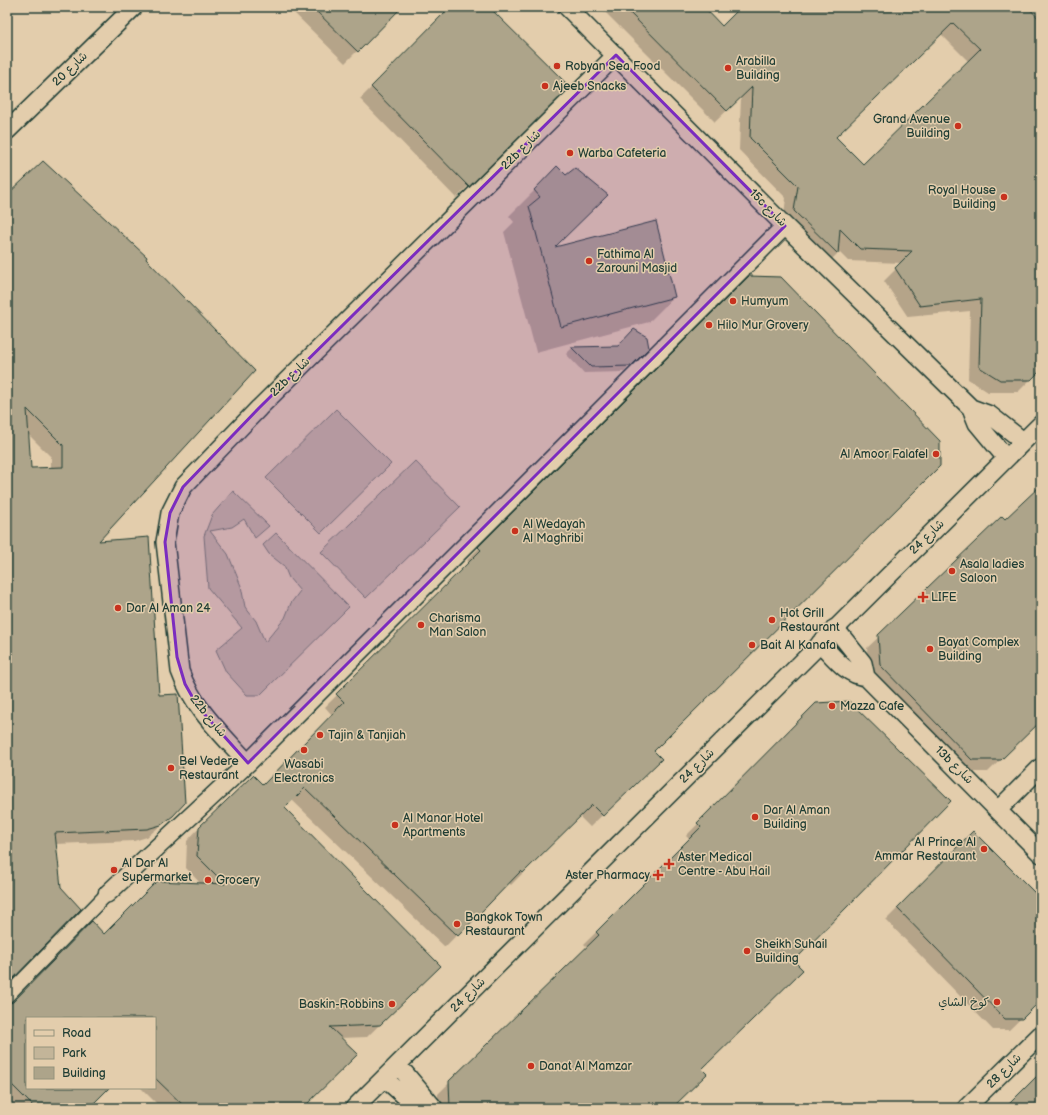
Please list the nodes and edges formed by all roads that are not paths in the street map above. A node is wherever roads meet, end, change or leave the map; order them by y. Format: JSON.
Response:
{"nodes":[{"id":1,"x":134,"y":7,"type":"edge"},
{"id":2,"x":568,"y":7,"type":"edge"},
{"id":3,"x":616,"y":56,"type":"junction"},
{"id":4,"x":7,"y":131,"type":"edge"},
{"id":5,"x":785,"y":226,"type":"junction"},
{"id":6,"x":970,"y":408,"type":"junction"},
{"id":7,"x":1041,"y":424,"type":"edge"},
{"id":8,"x":1023,"y":442,"type":"junction"},
{"id":9,"x":1006,"y":458,"type":"junction"},
{"id":10,"x":835,"y":628,"type":"junction"},
{"id":11,"x":820,"y":643,"type":"junction"},
{"id":12,"x":866,"y":677,"type":"junction"},
{"id":13,"x":248,"y":763,"type":"junction"},
{"id":14,"x":1041,"y":767,"type":"edge"},
{"id":15,"x":998,"y":810,"type":"junction"},
{"id":16,"x":1041,"y":854,"type":"edge"},
{"id":17,"x":107,"y":894,"type":"joint"},
{"id":18,"x":7,"y":996,"type":"edge"},
{"id":19,"x":1040,"y":1036,"type":"edge"},
{"id":20,"x":398,"y":1065,"type":"junction"},
{"id":21,"x":384,"y":1078,"type":"junction"},
{"id":22,"x":354,"y":1108,"type":"edge"},
{"id":23,"x":418,"y":1108,"type":"edge"},
{"id":24,"x":434,"y":1108,"type":"edge"},
{"id":25,"x":966,"y":1108,"type":"edge"}],
"edges":[{"from":1,"to":4,"type":"street","name":"شارع 20"},
{"from":2,"to":3,"type":"street","name":"15c شارع"},
{"from":3,"to":5,"type":"street","name":"15c شارع"},
{"from":3,"to":13,"type":"street","name":"22b شارع"},
{"from":5,"to":6,"type":"street","name":"15c شارع"},
{"from":5,"to":13,"type":"street"},
{"from":6,"to":8,"type":"street","name":"15c شارع"},
{"from":6,"to":9,"type":"street","name":"15c شارع"},
{"from":7,"to":8,"type":"street","name":"شارع 24"},
{"from":8,"to":9,"type":"street","name":"شارع 24"},
{"from":9,"to":10,"type":"street","name":"شارع 24"},
{"from":10,"to":11,"type":"street","name":"شارع 24"},
{"from":10,"to":12,"type":"street","name":"13b شارع"},
{"from":11,"to":12,"type":"street","name":"13b شارع"},
{"from":11,"to":20,"type":"street","name":"شارع 24"},
{"from":12,"to":15,"type":"street","name":"13b شارع"},
{"from":13,"to":17,"type":"street"},
{"from":14,"to":15,"type":"street"},
{"from":15,"to":16,"type":"street","name":"13b شارع"},
{"from":17,"to":18,"type":"street"},
{"from":19,"to":25,"type":"street","name":"شارع 28"},
{"from":20,"to":21,"type":"street","name":"شارع 24"},
{"from":20,"to":24,"type":"street"},
{"from":21,"to":22,"type":"street","name":"شارع 24"},
{"from":21,"to":23,"type":"street"}]}
